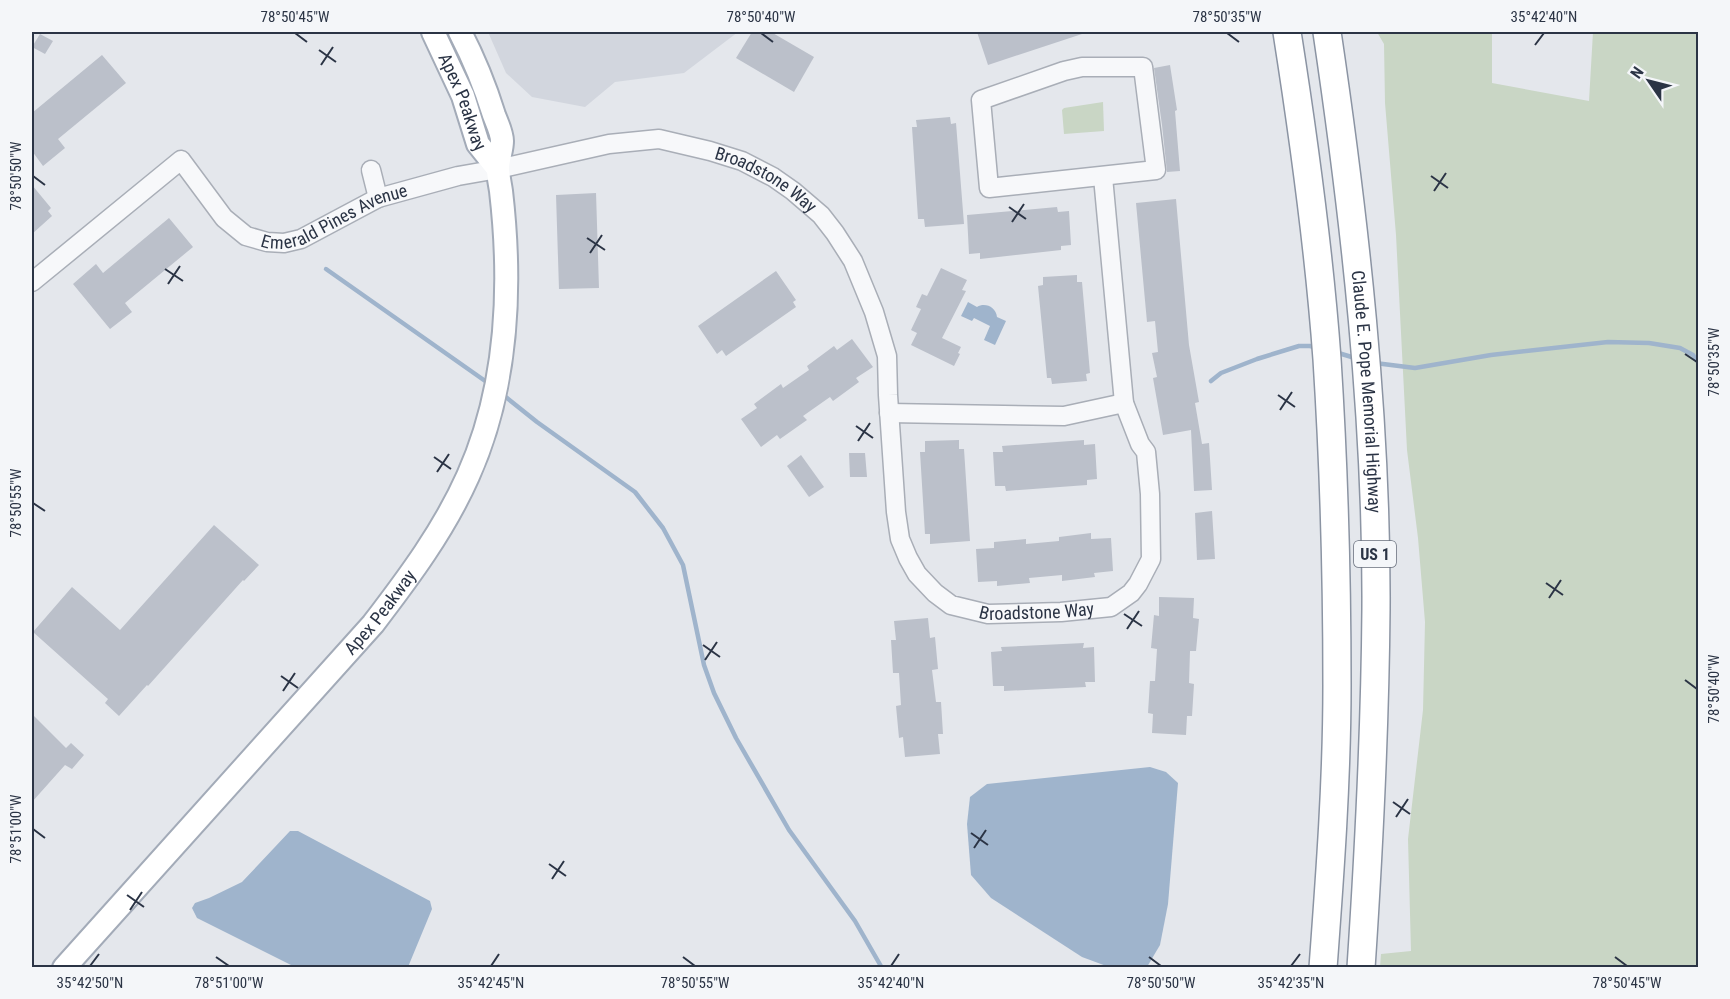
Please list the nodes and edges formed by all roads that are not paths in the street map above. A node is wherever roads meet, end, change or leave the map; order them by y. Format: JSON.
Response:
{"nodes":[{"id":1,"x":433,"y":32,"type":"edge"},
{"id":2,"x":460,"y":32,"type":"edge"},
{"id":3,"x":1287,"y":32,"type":"edge"},
{"id":4,"x":1327,"y":32,"type":"edge"},
{"id":5,"x":498,"y":169,"type":"junction"},
{"id":6,"x":371,"y":170,"type":"dead end"},
{"id":7,"x":1103,"y":177,"type":"junction"},
{"id":8,"x":378,"y":198,"type":"junction"},
{"id":9,"x":32,"y":282,"type":"edge"},
{"id":10,"x":1125,"y":404,"type":"junction"},
{"id":11,"x":889,"y":413,"type":"junction"},
{"id":12,"x":64,"y":968,"type":"edge"},
{"id":13,"x":1323,"y":968,"type":"edge"},
{"id":14,"x":1361,"y":968,"type":"edge"}],
"edges":[{"from":1,"to":5,"type":"main road","name":"Apex Peakway"},
{"from":2,"to":5,"type":"main road","name":"Apex Peakway"},
{"from":3,"to":13,"type":"highway","name":"Claude E. Pope Memorial Highway","number":"US 1"},
{"from":4,"to":14,"type":"highway","name":"Claude E. Pope Memorial Highway","number":"US 1"},
{"from":5,"to":8,"type":"street","name":"Emerald Pines Avenue"},
{"from":5,"to":11,"type":"street","name":"Broadstone Way"},
{"from":5,"to":12,"type":"main road","name":"Apex Peakway"},
{"from":6,"to":8,"type":"street"},
{"from":7,"to":7,"type":"street"},
{"from":7,"to":10,"type":"street","name":"Broadstone Way"},
{"from":8,"to":9,"type":"street","name":"Emerald Pines Avenue"},
{"from":10,"to":11,"type":"street"},
{"from":10,"to":11,"type":"street","name":"Broadstone Way"}]}
